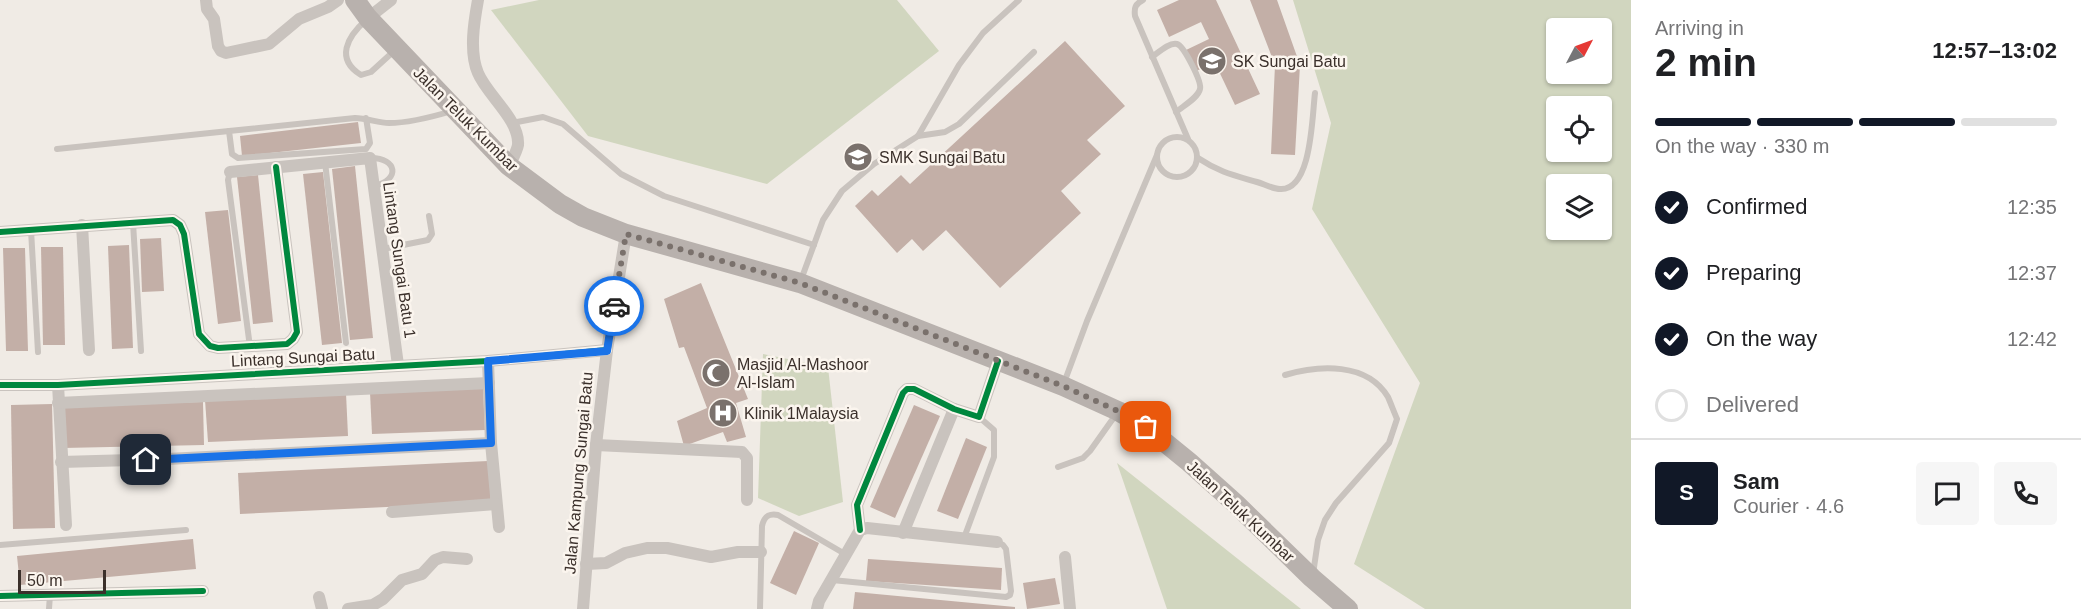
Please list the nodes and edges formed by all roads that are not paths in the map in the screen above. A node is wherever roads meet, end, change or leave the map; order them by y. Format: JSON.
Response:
{"nodes":[{"id":1,"x":206,"y":0,"type":"edge"},
{"id":2,"x":338,"y":0,"type":"edge"},
{"id":3,"x":355,"y":0,"type":"edge"},
{"id":4,"x":391,"y":0,"type":"edge"},
{"id":5,"x":478,"y":0,"type":"edge"},
{"id":6,"x":1019,"y":0,"type":"edge"},
{"id":7,"x":1143,"y":0,"type":"edge"},
{"id":8,"x":368,"y":18,"type":"junction"},
{"id":9,"x":397,"y":49,"type":"junction"},
{"id":10,"x":1034,"y":52,"type":"dead end"},
{"id":11,"x":1152,"y":57,"type":"junction"},
{"id":12,"x":1315,"y":93,"type":"dead end"},
{"id":13,"x":455,"y":110,"type":"junction"},
{"id":14,"x":1176,"y":111,"type":"junction"},
{"id":15,"x":366,"y":118,"type":"junction"},
{"id":16,"x":511,"y":123,"type":"junction"},
{"id":17,"x":229,"y":131,"type":"junction"},
{"id":18,"x":918,"y":136,"type":"junction"},
{"id":19,"x":1188,"y":139,"type":"junction"},
{"id":20,"x":57,"y":149,"type":"dead end"},
{"id":21,"x":1157,"y":155,"type":"junction"},
{"id":22,"x":370,"y":158,"type":"junction"},
{"id":23,"x":1198,"y":158,"type":"junction"},
{"id":24,"x":325,"y":162,"type":"junction"},
{"id":25,"x":509,"y":166,"type":"junction"},
{"id":26,"x":276,"y":167,"type":"junction"},
{"id":27,"x":230,"y":172,"type":"joint"},
{"id":28,"x":375,"y":186,"type":"junction"},
{"id":29,"x":429,"y":216,"type":"dead end"},
{"id":30,"x":133,"y":222,"type":"junction"},
{"id":31,"x":82,"y":225,"type":"junction"},
{"id":32,"x":31,"y":229,"type":"junction"},
{"id":33,"x":0,"y":232,"type":"edge"},
{"id":34,"x":626,"y":234,"type":"junction"},
{"id":35,"x":814,"y":245,"type":"junction"},
{"id":36,"x":382,"y":249,"type":"junction"},
{"id":37,"x":800,"y":283,"type":"junction"},
{"id":38,"x":346,"y":343,"type":"dead end"},
{"id":39,"x":250,"y":347,"type":"junction"},
{"id":40,"x":89,"y":350,"type":"dead end"},
{"id":41,"x":141,"y":351,"type":"dead end"},
{"id":42,"x":607,"y":351,"type":"junction"},
{"id":43,"x":38,"y":352,"type":"dead end"},
{"id":44,"x":488,"y":361,"type":"junction"},
{"id":45,"x":998,"y":361,"type":"junction"},
{"id":46,"x":398,"y":365,"type":"junction"},
{"id":47,"x":1285,"y":375,"type":"dead end"},
{"id":48,"x":489,"y":383,"type":"junction"},
{"id":49,"x":57,"y":384,"type":"junction"},
{"id":50,"x":0,"y":385,"type":"edge"},
{"id":51,"x":1063,"y":386,"type":"junction"},
{"id":52,"x":58,"y":403,"type":"junction"},
{"id":53,"x":954,"y":409,"type":"junction"},
{"id":54,"x":1118,"y":411,"type":"junction"},
{"id":55,"x":979,"y":417,"type":"junction"},
{"id":56,"x":491,"y":443,"type":"junction"},
{"id":57,"x":596,"y":446,"type":"junction"},
{"id":58,"x":61,"y":462,"type":"junction"},
{"id":59,"x":1058,"y":467,"type":"dead end"},
{"id":60,"x":747,"y":500,"type":"dead end"},
{"id":61,"x":496,"y":504,"type":"junction"},
{"id":62,"x":392,"y":512,"type":"dead end"},
{"id":63,"x":66,"y":525,"type":"dead end"},
{"id":64,"x":499,"y":527,"type":"dead end"},
{"id":65,"x":186,"y":530,"type":"dead end"},
{"id":66,"x":860,"y":530,"type":"junction"},
{"id":67,"x":903,"y":533,"type":"junction"},
{"id":68,"x":964,"y":538,"type":"junction"},
{"id":69,"x":997,"y":542,"type":"joint"},
{"id":70,"x":0,"y":545,"type":"edge"},
{"id":71,"x":761,"y":552,"type":"junction"},
{"id":72,"x":845,"y":554,"type":"junction"},
{"id":73,"x":1065,"y":557,"type":"dead end"},
{"id":74,"x":467,"y":560,"type":"dead end"},
{"id":75,"x":586,"y":564,"type":"junction"},
{"id":76,"x":1312,"y":578,"type":"junction"},
{"id":77,"x":831,"y":580,"type":"junction"},
{"id":78,"x":203,"y":591,"type":"dead end"},
{"id":79,"x":50,"y":594,"type":"junction"},
{"id":80,"x":0,"y":596,"type":"edge"},
{"id":81,"x":586,"y":608,"type":"edge"},
{"id":82,"x":49,"y":609,"type":"edge"},
{"id":83,"x":348,"y":609,"type":"edge"},
{"id":84,"x":760,"y":609,"type":"edge"},
{"id":85,"x":817,"y":609,"type":"edge"},
{"id":86,"x":1070,"y":609,"type":"edge"},
{"id":87,"x":1348,"y":609,"type":"edge"}],
"edges":[{"from":1,"to":2,"type":"street"},
{"from":3,"to":8,"type":"main road","name":"Jalan Teluk Kumbar"},
{"from":4,"to":8,"type":"street"},
{"from":5,"to":16,"type":"street"},
{"from":6,"to":18,"type":"lane"},
{"from":7,"to":11,"type":"lane"},
{"from":8,"to":9,"type":"main road","name":"Jalan Teluk Kumbar"},
{"from":8,"to":9,"type":"lane"},
{"from":9,"to":13,"type":"main road","name":"Jalan Teluk Kumbar"},
{"from":10,"to":18,"type":"lane"},
{"from":11,"to":14,"type":"lane"},
{"from":11,"to":14,"type":"lane"},
{"from":12,"to":23,"type":"lane"},
{"from":13,"to":15,"type":"lane"},
{"from":13,"to":25,"type":"main road","name":"Jalan Teluk Kumbar"},
{"from":14,"to":19,"type":"lane"},
{"from":15,"to":17,"type":"lane"},
{"from":15,"to":17,"type":"lane"},
{"from":16,"to":25,"type":"street"},
{"from":16,"to":35,"type":"lane"},
{"from":17,"to":20,"type":"lane"},
{"from":18,"to":35,"type":"lane"},
{"from":19,"to":21,"type":"lane"},
{"from":19,"to":23,"type":"lane"},
{"from":21,"to":23,"type":"lane"},
{"from":21,"to":51,"type":"lane"},
{"from":22,"to":24,"type":"street"},
{"from":22,"to":28,"type":"street","name":"Lintang Sungai Batu 1"},
{"from":22,"to":28,"type":"lane"},
{"from":24,"to":26,"type":"street"},
{"from":24,"to":38,"type":"lane"},
{"from":25,"to":34,"type":"main road","name":"Jalan Teluk Kumbar"},
{"from":26,"to":27,"type":"street"},
{"from":26,"to":39,"type":"street"},
{"from":27,"to":39,"type":"lane"},
{"from":28,"to":36,"type":"street","name":"Lintang Sungai Batu 1"},
{"from":29,"to":36,"type":"lane"},
{"from":30,"to":31,"type":"street"},
{"from":30,"to":39,"type":"street"},
{"from":30,"to":41,"type":"lane"},
{"from":31,"to":32,"type":"street"},
{"from":31,"to":40,"type":"street"},
{"from":32,"to":33,"type":"street"},
{"from":32,"to":43,"type":"lane"},
{"from":34,"to":37,"type":"main road","name":"Jalan Teluk Kumbar"},
{"from":34,"to":42,"type":"street","name":"Jalan Kampung Sungai Batu"},
{"from":35,"to":37,"type":"lane"},
{"from":36,"to":46,"type":"street","name":"Lintang Sungai Batu 1"},
{"from":37,"to":45,"type":"main road","name":"Jalan Teluk Kumbar"},
{"from":42,"to":44,"type":"street","name":"Lintang Sungai Batu"},
{"from":42,"to":57,"type":"street","name":"Jalan Kampung Sungai Batu"},
{"from":44,"to":46,"type":"street","name":"Lintang Sungai Batu"},
{"from":44,"to":48,"type":"street"},
{"from":45,"to":51,"type":"main road","name":"Jalan Teluk Kumbar"},
{"from":45,"to":55,"type":"street"},
{"from":46,"to":49,"type":"street","name":"Lintang Sungai Batu"},
{"from":47,"to":76,"type":"lane"},
{"from":48,"to":52,"type":"street"},
{"from":48,"to":56,"type":"street"},
{"from":49,"to":50,"type":"street","name":"Lintang Sungai Batu"},
{"from":49,"to":52,"type":"street"},
{"from":51,"to":54,"type":"main road","name":"Jalan Teluk Kumbar"},
{"from":52,"to":58,"type":"street"},
{"from":53,"to":55,"type":"street"},
{"from":53,"to":66,"type":"street"},
{"from":53,"to":67,"type":"street"},
{"from":54,"to":59,"type":"lane"},
{"from":54,"to":76,"type":"main road","name":"Jalan Teluk Kumbar"},
{"from":55,"to":68,"type":"lane"},
{"from":56,"to":58,"type":"street"},
{"from":56,"to":61,"type":"street"},
{"from":57,"to":60,"type":"street"},
{"from":57,"to":75,"type":"street","name":"Jalan Kampung Sungai Batu"},
{"from":58,"to":63,"type":"street"},
{"from":61,"to":62,"type":"street"},
{"from":61,"to":64,"type":"street"},
{"from":65,"to":70,"type":"lane"},
{"from":66,"to":67,"type":"street"},
{"from":66,"to":72,"type":"street"},
{"from":67,"to":68,"type":"street"},
{"from":68,"to":69,"type":"street"},
{"from":69,"to":77,"type":"lane"},
{"from":71,"to":72,"type":"lane"},
{"from":71,"to":75,"type":"street"},
{"from":71,"to":84,"type":"lane"},
{"from":72,"to":77,"type":"street"},
{"from":73,"to":86,"type":"street"},
{"from":74,"to":83,"type":"street"},
{"from":75,"to":81,"type":"street","name":"Jalan Kampung Sungai Batu"},
{"from":76,"to":87,"type":"main road","name":"Jalan Teluk Kumbar"},
{"from":77,"to":85,"type":"street"},
{"from":78,"to":79,"type":"street"},
{"from":79,"to":80,"type":"street"},
{"from":79,"to":82,"type":"lane"}]}
